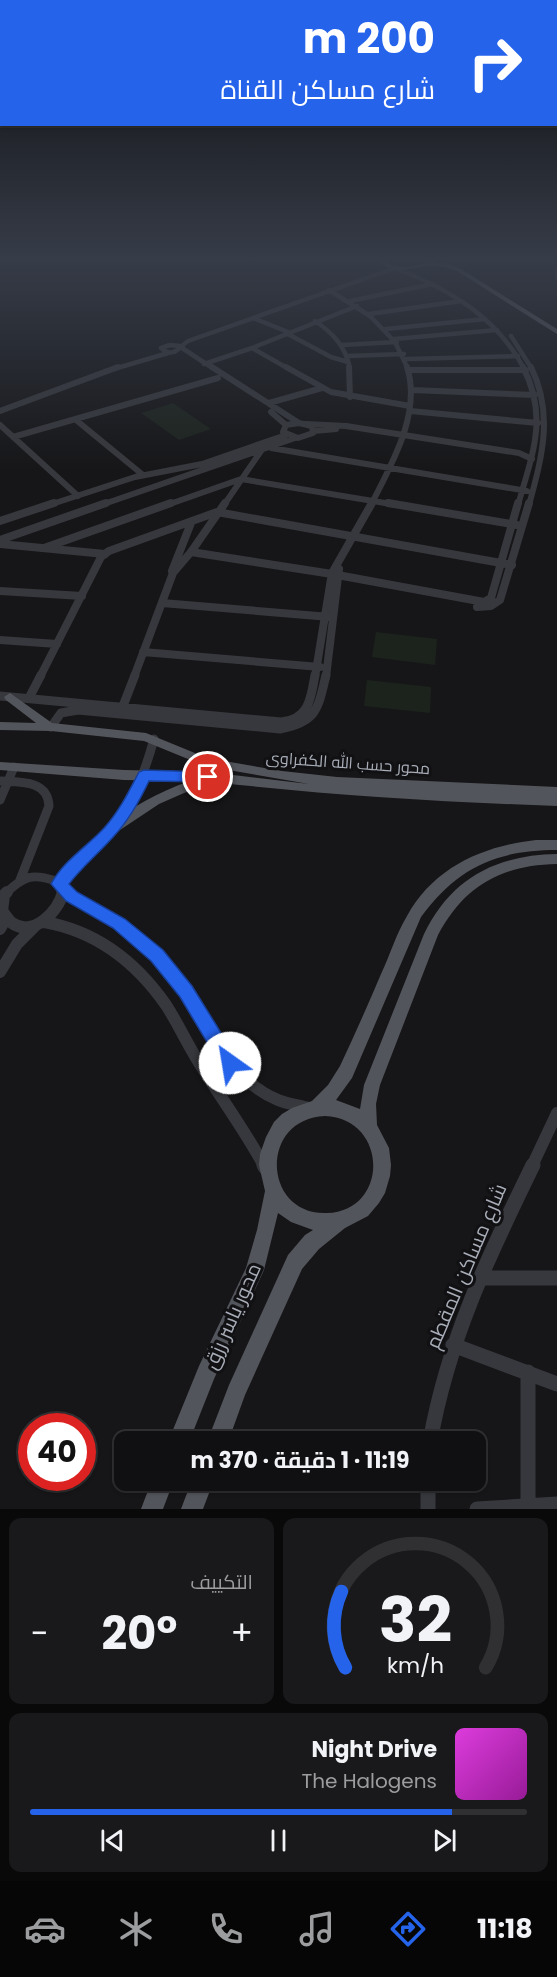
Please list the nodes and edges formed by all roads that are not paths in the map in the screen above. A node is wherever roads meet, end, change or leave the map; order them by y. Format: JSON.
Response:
{"nodes":[{"id":1,"x":211,"y":330,"type":"edge"},
{"id":2,"x":218,"y":330,"type":"edge"},
{"id":3,"x":283,"y":330,"type":"edge"},
{"id":4,"x":291,"y":330,"type":"edge"},
{"id":5,"x":330,"y":330,"type":"edge"},
{"id":6,"x":386,"y":330,"type":"edge"},
{"id":7,"x":493,"y":330,"type":"edge"},
{"id":8,"x":497,"y":330,"type":"edge"},
{"id":9,"x":502,"y":330,"type":"edge"},
{"id":10,"x":287,"y":332,"type":"junction"},
{"id":11,"x":395,"y":340,"type":"junction"},
{"id":12,"x":512,"y":342,"type":"junction"},
{"id":13,"x":170,"y":345,"type":"junction"},
{"id":14,"x":342,"y":345,"type":"junction"},
{"id":15,"x":181,"y":347,"type":"junction"},
{"id":16,"x":161,"y":348,"type":"junction"},
{"id":17,"x":252,"y":348,"type":"junction"},
{"id":18,"x":171,"y":353,"type":"junction"},
{"id":19,"x":518,"y":356,"type":"junction"},
{"id":20,"x":405,"y":357,"type":"junction"},
{"id":21,"x":347,"y":359,"type":"junction"},
{"id":22,"x":204,"y":363,"type":"junction"},
{"id":23,"x":410,"y":370,"type":"junction"},
{"id":24,"x":526,"y":370,"type":"junction"},
{"id":25,"x":218,"y":378,"type":"junction"},
{"id":26,"x":322,"y":388,"type":"junction"},
{"id":27,"x":412,"y":390,"type":"junction"},
{"id":28,"x":46,"y":392,"type":"junction"},
{"id":29,"x":535,"y":395,"type":"junction"},
{"id":30,"x":350,"y":397,"type":"junction"},
{"id":31,"x":269,"y":404,"type":"junction"},
{"id":32,"x":0,"y":406,"type":"edge"},
{"id":33,"x":410,"y":408,"type":"junction"},
{"id":34,"x":0,"y":411,"type":"edge"},
{"id":35,"x":76,"y":420,"type":"junction"},
{"id":36,"x":538,"y":423,"type":"junction"},
{"id":37,"x":302,"y":424,"type":"junction"},
{"id":38,"x":0,"y":425,"type":"edge"},
{"id":39,"x":286,"y":426,"type":"junction"},
{"id":40,"x":314,"y":431,"type":"junction"},
{"id":41,"x":286,"y":435,"type":"junction"},
{"id":42,"x":402,"y":436,"type":"junction"},
{"id":43,"x":13,"y":437,"type":"junction"},
{"id":44,"x":295,"y":438,"type":"junction"},
{"id":45,"x":541,"y":440,"type":"junction"},
{"id":46,"x":270,"y":448,"type":"junction"},
{"id":47,"x":261,"y":451,"type":"junction"},
{"id":48,"x":532,"y":459,"type":"junction"},
{"id":49,"x":541,"y":460,"type":"junction"},
{"id":50,"x":388,"y":468,"type":"junction"},
{"id":51,"x":143,"y":475,"type":"junction"},
{"id":52,"x":242,"y":478,"type":"junction"},
{"id":53,"x":523,"y":491,"type":"junction"},
{"id":54,"x":532,"y":492,"type":"junction"},
{"id":55,"x":78,"y":496,"type":"junction"},
{"id":56,"x":372,"y":500,"type":"junction"},
{"id":57,"x":217,"y":512,"type":"junction"},
{"id":58,"x":0,"y":513,"type":"edge"},
{"id":59,"x":3,"y":520,"type":"edge"},
{"id":60,"x":191,"y":523,"type":"junction"},
{"id":61,"x":513,"y":525,"type":"junction"},
{"id":62,"x":522,"y":526,"type":"junction"},
{"id":63,"x":355,"y":536,"type":"junction"},
{"id":64,"x":0,"y":540,"type":"edge"},
{"id":65,"x":0,"y":544,"type":"edge"},
{"id":66,"x":44,"y":548,"type":"junction"},
{"id":67,"x":191,"y":552,"type":"junction"},
{"id":68,"x":105,"y":554,"type":"junction"},
{"id":69,"x":503,"y":563,"type":"junction"},
{"id":70,"x":512,"y":565,"type":"junction"},
{"id":71,"x":173,"y":573,"type":"junction"},
{"id":72,"x":335,"y":577,"type":"junction"},
{"id":73,"x":0,"y":591,"type":"edge"},
{"id":74,"x":82,"y":596,"type":"junction"},
{"id":75,"x":162,"y":603,"type":"junction"},
{"id":76,"x":328,"y":617,"type":"junction"},
{"id":77,"x":0,"y":640,"type":"edge"},
{"id":78,"x":57,"y":644,"type":"junction"},
{"id":79,"x":143,"y":652,"type":"junction"},
{"id":80,"x":316,"y":667,"type":"junction"},
{"id":81,"x":328,"y":668,"type":"junction"},
{"id":82,"x":5,"y":696,"type":"edge"},
{"id":83,"x":29,"y":698,"type":"junction"},
{"id":84,"x":123,"y":706,"type":"junction"},
{"id":85,"x":302,"y":720,"type":"junction"},
{"id":86,"x":0,"y":726,"type":"edge"},
{"id":87,"x":50,"y":727,"type":"junction"},
{"id":88,"x":154,"y":739,"type":"junction"},
{"id":89,"x":0,"y":766,"type":"edge"},
{"id":90,"x":14,"y":767,"type":"junction"},
{"id":91,"x":144,"y":775,"type":"junction"},
{"id":92,"x":223,"y":778,"type":"junction"},
{"id":93,"x":4,"y":782,"type":"edge"},
{"id":94,"x":557,"y":792,"type":"edge"},
{"id":95,"x":0,"y":800,"type":"edge"},
{"id":96,"x":557,"y":801,"type":"edge"},
{"id":97,"x":108,"y":833,"type":"junction"},
{"id":98,"x":557,"y":845,"type":"edge"},
{"id":99,"x":557,"y":859,"type":"edge"},
{"id":100,"x":20,"y":880,"type":"junction"},
{"id":101,"x":60,"y":886,"type":"junction"},
{"id":102,"x":2,"y":896,"type":"edge"},
{"id":103,"x":4,"y":917,"type":"edge"},
{"id":104,"x":40,"y":923,"type":"junction"},
{"id":105,"x":0,"y":929,"type":"edge"},
{"id":106,"x":0,"y":972,"type":"edge"},
{"id":107,"x":313,"y":1107,"type":"junction"},
{"id":108,"x":557,"y":1113,"type":"edge"},
{"id":109,"x":369,"y":1129,"type":"junction"},
{"id":110,"x":552,"y":1140,"type":"edge"},
{"id":111,"x":272,"y":1183,"type":"junction"},
{"id":112,"x":343,"y":1222,"type":"junction"},
{"id":113,"x":480,"y":1278,"type":"junction"},
{"id":114,"x":557,"y":1278,"type":"edge"},
{"id":115,"x":453,"y":1345,"type":"junction"},
{"id":116,"x":528,"y":1372,"type":"junction"},
{"id":117,"x":557,"y":1384,"type":"edge"},
{"id":118,"x":182,"y":1431,"type":"edge"},
{"id":119,"x":221,"y":1431,"type":"edge"},
{"id":120,"x":432,"y":1431,"type":"edge"},
{"id":121,"x":159,"y":1491,"type":"edge"},
{"id":122,"x":198,"y":1491,"type":"edge"},
{"id":123,"x":428,"y":1491,"type":"edge"},
{"id":124,"x":528,"y":1506,"type":"junction"},
{"id":125,"x":550,"y":1506,"type":"edge"},
{"id":126,"x":152,"y":1509,"type":"edge"},
{"id":127,"x":192,"y":1509,"type":"edge"},
{"id":128,"x":428,"y":1509,"type":"edge"},
{"id":129,"x":477,"y":1509,"type":"edge"}],
"edges":[{"from":1,"to":13,"type":"street"},
{"from":2,"to":15,"type":"street"},
{"from":3,"to":10,"type":"street"},
{"from":4,"to":10,"type":"street"},
{"from":5,"to":14,"type":"street"},
{"from":6,"to":11,"type":"street"},
{"from":7,"to":11,"type":"street"},
{"from":8,"to":12,"type":"street"},
{"from":9,"to":12,"type":"street"},
{"from":10,"to":17,"type":"street"},
{"from":10,"to":21,"type":"street"},
{"from":11,"to":14,"type":"street"},
{"from":11,"to":20,"type":"street"},
{"from":12,"to":19,"type":"street"},
{"from":12,"to":45,"type":"street"},
{"from":13,"to":15,"type":"street"},
{"from":13,"to":16,"type":"street"},
{"from":14,"to":21,"type":"street"},
{"from":15,"to":18,"type":"street"},
{"from":15,"to":22,"type":"street"},
{"from":16,"to":18,"type":"street"},
{"from":16,"to":28,"type":"street"},
{"from":17,"to":22,"type":"street"},
{"from":17,"to":26,"type":"street"},
{"from":18,"to":25,"type":"street"},
{"from":18,"to":28,"type":"street"},
{"from":19,"to":20,"type":"street"},
{"from":19,"to":24,"type":"street"},
{"from":20,"to":21,"type":"street"},
{"from":20,"to":23,"type":"street"},
{"from":21,"to":30,"type":"street"},
{"from":22,"to":31,"type":"street"},
{"from":23,"to":24,"type":"street"},
{"from":23,"to":27,"type":"street"},
{"from":24,"to":29,"type":"street"},
{"from":25,"to":35,"type":"street"},
{"from":25,"to":39,"type":"street"},
{"from":26,"to":30,"type":"street"},
{"from":26,"to":31,"type":"street"},
{"from":27,"to":29,"type":"street"},
{"from":27,"to":33,"type":"street"},
{"from":28,"to":32,"type":"street"},
{"from":28,"to":34,"type":"street"},
{"from":29,"to":36,"type":"street"},
{"from":30,"to":33,"type":"street"},
{"from":31,"to":37,"type":"street"},
{"from":33,"to":36,"type":"street"},
{"from":33,"to":42,"type":"street"},
{"from":35,"to":43,"type":"street"},
{"from":35,"to":51,"type":"street"},
{"from":36,"to":45,"type":"street"},
{"from":37,"to":39,"type":"street"},
{"from":37,"to":40,"type":"street"},
{"from":37,"to":42,"type":"street"},
{"from":38,"to":43,"type":"street"},
{"from":39,"to":41,"type":"street"},
{"from":40,"to":42,"type":"street"},
{"from":40,"to":44,"type":"street"},
{"from":41,"to":44,"type":"street"},
{"from":41,"to":51,"type":"street"},
{"from":42,"to":48,"type":"street"},
{"from":42,"to":50,"type":"street"},
{"from":43,"to":55,"type":"street"},
{"from":44,"to":46,"type":"street"},
{"from":45,"to":48,"type":"street"},
{"from":45,"to":49,"type":"street"},
{"from":46,"to":47,"type":"street"},
{"from":46,"to":50,"type":"street"},
{"from":47,"to":52,"type":"street"},
{"from":47,"to":64,"type":"street"},
{"from":48,"to":49,"type":"street"},
{"from":48,"to":53,"type":"street"},
{"from":49,"to":54,"type":"street"},
{"from":50,"to":53,"type":"street"},
{"from":50,"to":56,"type":"street"},
{"from":51,"to":55,"type":"street"},
{"from":52,"to":56,"type":"street"},
{"from":52,"to":57,"type":"street"},
{"from":52,"to":66,"type":"street"},
{"from":53,"to":54,"type":"street"},
{"from":53,"to":61,"type":"street"},
{"from":54,"to":62,"type":"street"},
{"from":55,"to":59,"type":"street"},
{"from":56,"to":61,"type":"street"},
{"from":56,"to":63,"type":"street"},
{"from":57,"to":60,"type":"street"},
{"from":57,"to":63,"type":"street"},
{"from":57,"to":67,"type":"street"},
{"from":58,"to":59,"type":"street"},
{"from":60,"to":68,"type":"street"},
{"from":60,"to":71,"type":"street"},
{"from":61,"to":62,"type":"street"},
{"from":61,"to":69,"type":"street"},
{"from":62,"to":70,"type":"street"},
{"from":63,"to":69,"type":"street"},
{"from":63,"to":72,"type":"street"},
{"from":65,"to":66,"type":"street"},
{"from":66,"to":68,"type":"street"},
{"from":67,"to":71,"type":"street"},
{"from":67,"to":72,"type":"street"},
{"from":68,"to":74,"type":"street"},
{"from":69,"to":70,"type":"street"},
{"from":69,"to":72,"type":"street"},
{"from":70,"to":72,"type":"street"},
{"from":71,"to":75,"type":"street"},
{"from":72,"to":76,"type":"street"},
{"from":73,"to":74,"type":"street"},
{"from":74,"to":78,"type":"street"},
{"from":75,"to":76,"type":"street"},
{"from":75,"to":79,"type":"street"},
{"from":76,"to":80,"type":"street"},
{"from":76,"to":81,"type":"street"},
{"from":77,"to":78,"type":"street"},
{"from":78,"to":83,"type":"street"},
{"from":79,"to":80,"type":"street"},
{"from":79,"to":84,"type":"street"},
{"from":80,"to":81,"type":"street"},
{"from":80,"to":85,"type":"street"},
{"from":81,"to":85,"type":"street"},
{"from":82,"to":83,"type":"street"},
{"from":82,"to":87,"type":"main road"},
{"from":83,"to":84,"type":"street"},
{"from":84,"to":85,"type":"street"},
{"from":85,"to":87,"type":"street"},
{"from":86,"to":87,"type":"main road","name":"محور حسب الله الكفراوى"},
{"from":87,"to":88,"type":"main road","name":"محور حسب الله الكفراوى"},
{"from":88,"to":91,"type":"street"},
{"from":88,"to":94,"type":"main road","name":"محور حسب الله الكفراوى"},
{"from":89,"to":90,"type":"main road","name":"محور حسب الله الكفراوى"},
{"from":90,"to":91,"type":"main road","name":"محور حسب الله الكفراوى"},
{"from":90,"to":93,"type":"street"},
{"from":91,"to":92,"type":"main road","name":"محور حسب الله الكفراوى"},
{"from":91,"to":97,"type":"street"},
{"from":92,"to":96,"type":"main road","name":"محور حسب الله الكفراوى"},
{"from":92,"to":97,"type":"main road"},
{"from":93,"to":95,"type":"street"},
{"from":93,"to":100,"type":"street"},
{"from":97,"to":101,"type":"street"},
{"from":98,"to":107,"type":"main road"},
{"from":99,"to":109,"type":"main road"},
{"from":100,"to":101,"type":"street"},
{"from":100,"to":102,"type":"street"},
{"from":101,"to":104,"type":"street"},
{"from":101,"to":107,"type":"street"},
{"from":102,"to":103,"type":"street"},
{"from":103,"to":104,"type":"street"},
{"from":103,"to":105,"type":"street"},
{"from":104,"to":106,"type":"street"},
{"from":104,"to":111,"type":"street"},
{"from":107,"to":109,"type":"main road"},
{"from":107,"to":111,"type":"main road"},
{"from":108,"to":110,"type":"street","name":"شارع مساكن المقطم"},
{"from":109,"to":112,"type":"main road"},
{"from":110,"to":113,"type":"street","name":"شارع مساكن المقطم"},
{"from":111,"to":112,"type":"main road"},
{"from":111,"to":118,"type":"main road","name":"محور ياسر رزق"},
{"from":112,"to":119,"type":"main road","name":"محور ياسر رزق"},
{"from":113,"to":114,"type":"street"},
{"from":113,"to":115,"type":"street","name":"شارع مساكن المقطم"},
{"from":115,"to":116,"type":"street"},
{"from":115,"to":120,"type":"street","name":"شارع مساكن المقطم"},
{"from":116,"to":117,"type":"street"},
{"from":116,"to":124,"type":"street"},
{"from":121,"to":126,"type":"main road"},
{"from":122,"to":127,"type":"main road"},
{"from":123,"to":128,"type":"street"},
{"from":124,"to":125,"type":"street"},
{"from":124,"to":129,"type":"street"}]}
